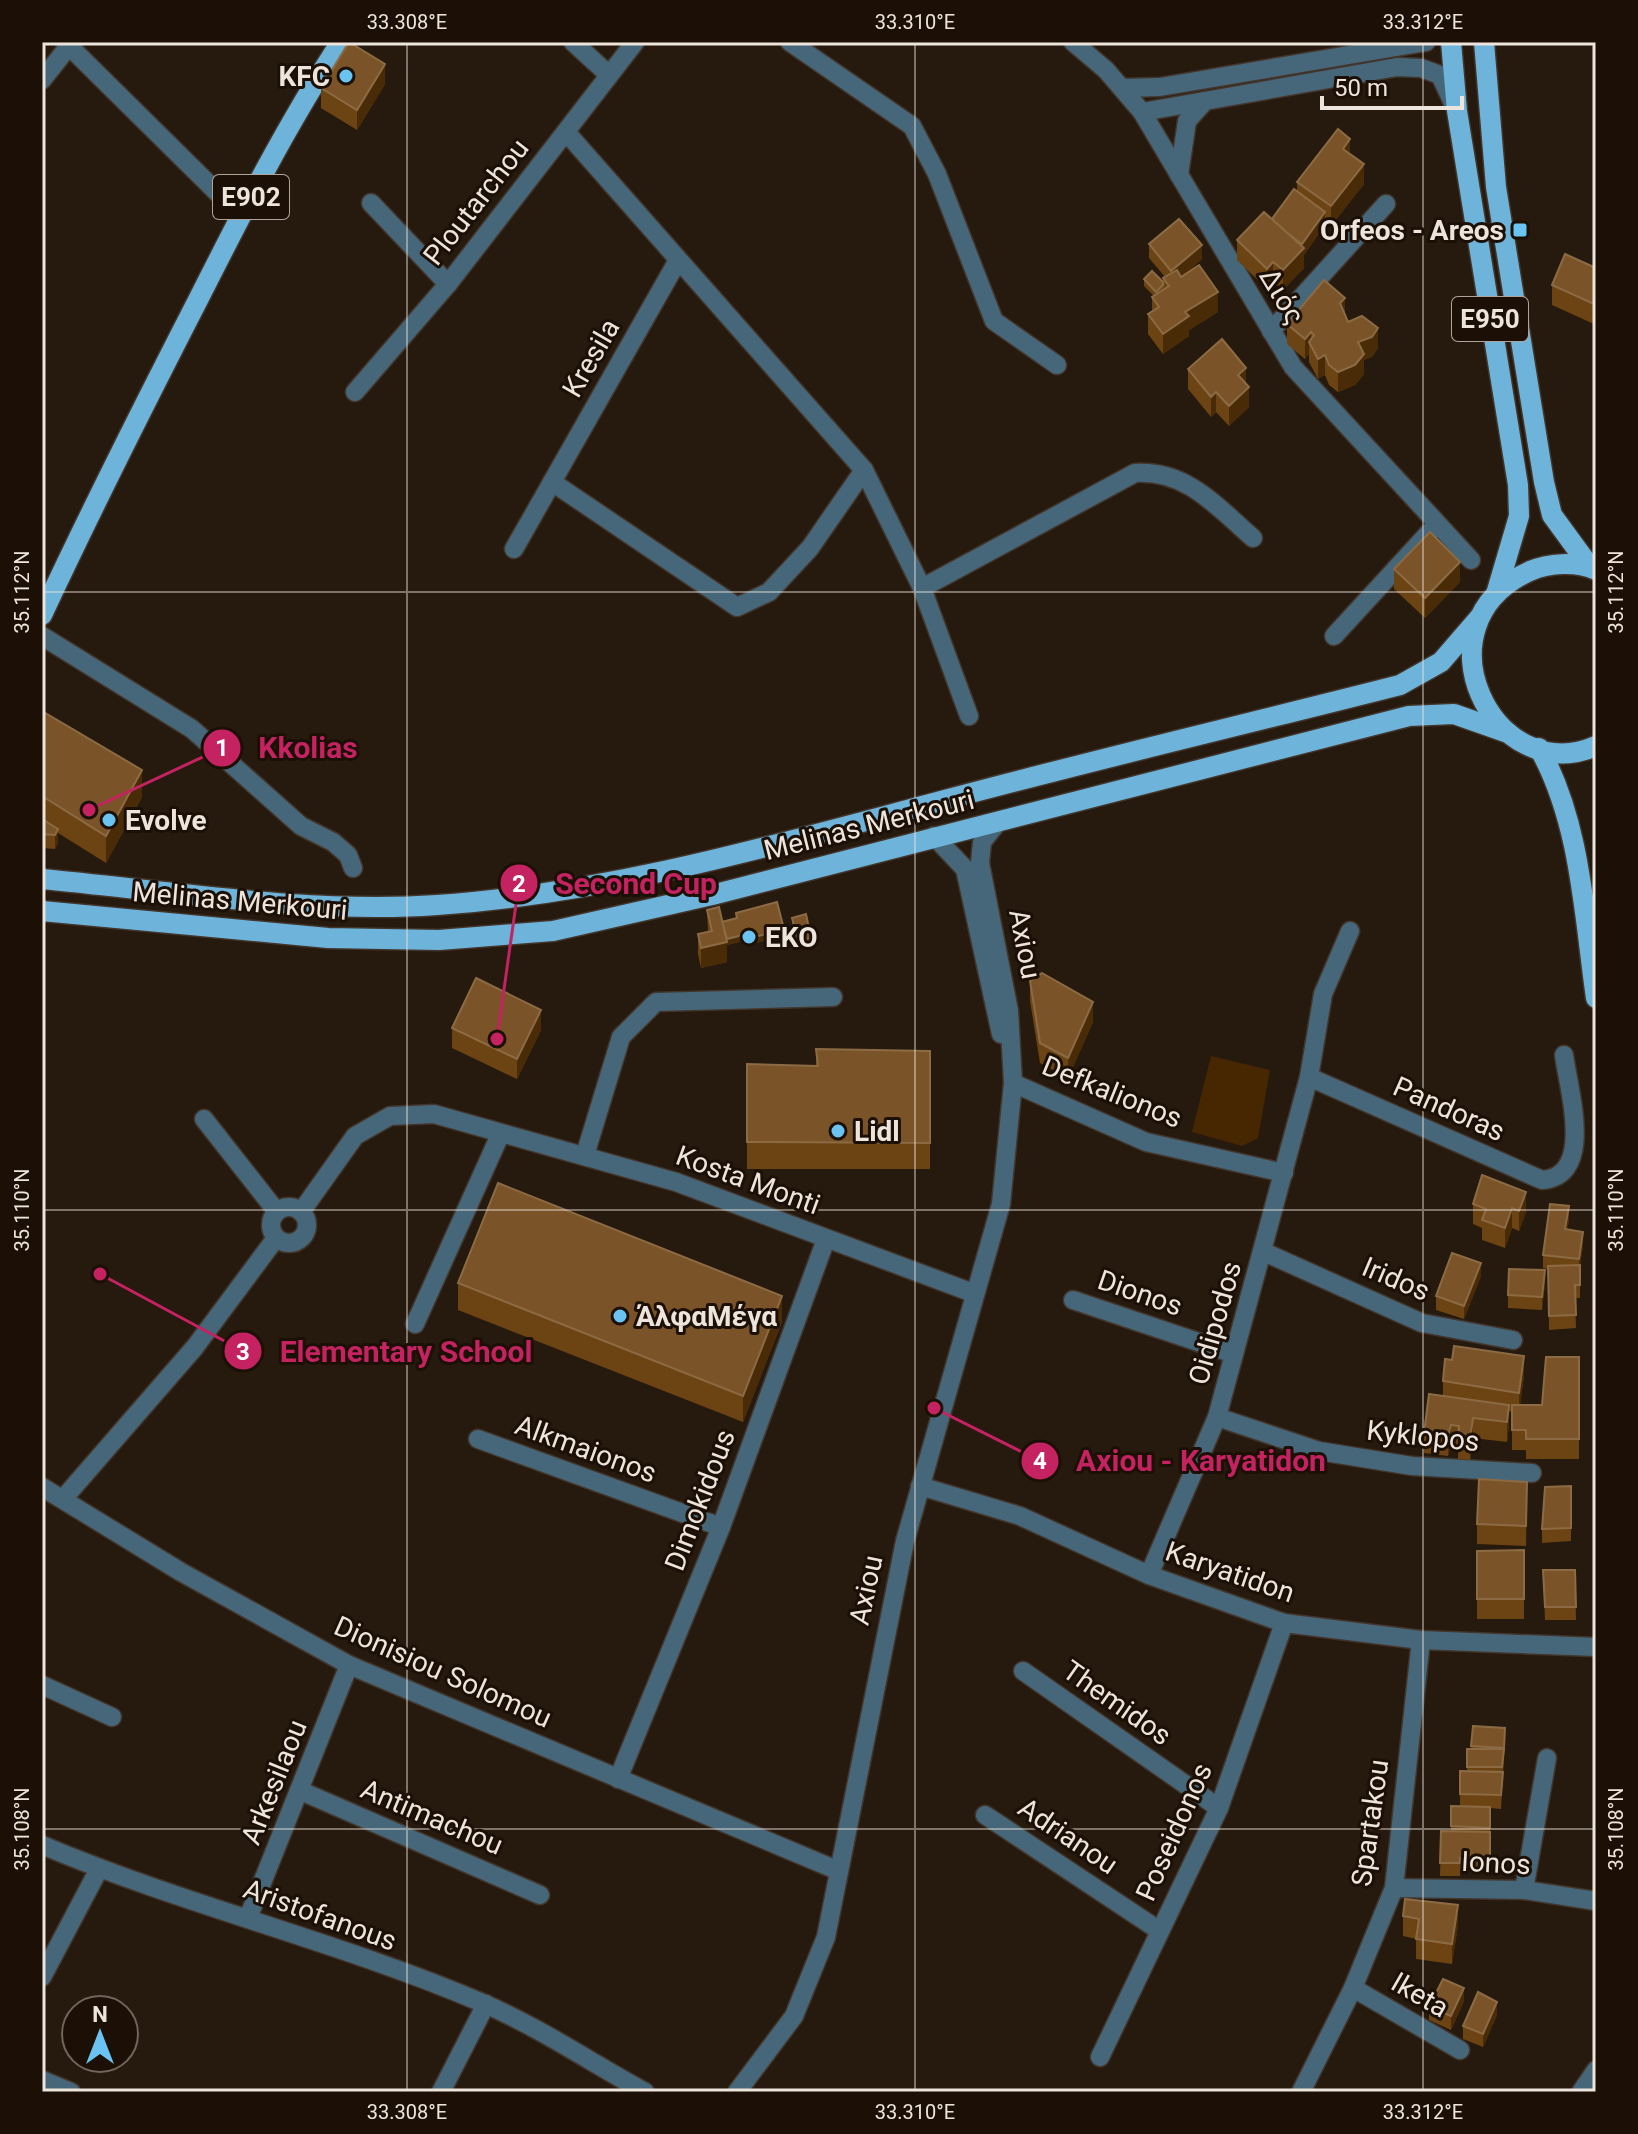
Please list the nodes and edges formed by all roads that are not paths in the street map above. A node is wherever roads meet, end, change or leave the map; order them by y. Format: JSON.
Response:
{"nodes":[{"id":1,"x":341,"y":42,"type":"edge"},
{"id":2,"x":573,"y":42,"type":"edge"},
{"id":3,"x":635,"y":42,"type":"edge"},
{"id":4,"x":790,"y":42,"type":"edge"},
{"id":5,"x":1073,"y":42,"type":"edge"},
{"id":6,"x":1426,"y":42,"type":"edge"},
{"id":7,"x":1451,"y":42,"type":"edge"},
{"id":8,"x":1484,"y":42,"type":"edge"},
{"id":9,"x":67,"y":44,"type":"edge"},
{"id":10,"x":609,"y":75,"type":"junction"},
{"id":11,"x":42,"y":80,"type":"edge"},
{"id":12,"x":1123,"y":88,"type":"junction"},
{"id":13,"x":1205,"y":101,"type":"junction"},
{"id":14,"x":1457,"y":111,"type":"junction"},
{"id":15,"x":1142,"y":112,"type":"junction"},
{"id":16,"x":566,"y":132,"type":"junction"},
{"id":17,"x":1179,"y":175,"type":"junction"},
{"id":18,"x":371,"y":203,"type":"dead end"},
{"id":19,"x":1386,"y":204,"type":"dead end"},
{"id":20,"x":241,"y":216,"type":"junction"},
{"id":21,"x":677,"y":262,"type":"junction"},
{"id":22,"x":448,"y":284,"type":"junction"},
{"id":23,"x":1271,"y":331,"type":"junction"},
{"id":24,"x":1057,"y":365,"type":"dead end"},
{"id":25,"x":355,"y":392,"type":"dead end"},
{"id":26,"x":864,"y":470,"type":"junction"},
{"id":27,"x":552,"y":482,"type":"junction"},
{"id":28,"x":1436,"y":525,"type":"junction"},
{"id":29,"x":1253,"y":538,"type":"dead end"},
{"id":30,"x":514,"y":549,"type":"dead end"},
{"id":31,"x":1471,"y":560,"type":"dead end"},
{"id":32,"x":1593,"y":568,"type":"edge"},
{"id":33,"x":922,"y":588,"type":"junction"},
{"id":34,"x":1496,"y":594,"type":"junction"},
{"id":35,"x":42,"y":615,"type":"edge"},
{"id":36,"x":1479,"y":618,"type":"junction"},
{"id":37,"x":42,"y":636,"type":"edge"},
{"id":38,"x":1334,"y":636,"type":"dead end"},
{"id":39,"x":969,"y":716,"type":"dead end"},
{"id":40,"x":1508,"y":733,"type":"junction"},
{"id":41,"x":1596,"y":746,"type":"edge"},
{"id":42,"x":1539,"y":748,"type":"junction"},
{"id":43,"x":998,"y":822,"type":"junction"},
{"id":44,"x":934,"y":836,"type":"junction"},
{"id":45,"x":353,"y":868,"type":"dead end"},
{"id":46,"x":42,"y":879,"type":"edge"},
{"id":47,"x":42,"y":911,"type":"edge"},
{"id":48,"x":1350,"y":931,"type":"dead end"},
{"id":49,"x":833,"y":997,"type":"dead end"},
{"id":50,"x":1596,"y":998,"type":"edge"},
{"id":51,"x":1564,"y":1055,"type":"dead end"},
{"id":52,"x":1309,"y":1077,"type":"junction"},
{"id":53,"x":1013,"y":1083,"type":"junction"},
{"id":54,"x":204,"y":1119,"type":"dead end"},
{"id":55,"x":500,"y":1135,"type":"junction"},
{"id":56,"x":585,"y":1155,"type":"junction"},
{"id":57,"x":1284,"y":1173,"type":"junction"},
{"id":58,"x":277,"y":1212,"type":"junction"},
{"id":59,"x":301,"y":1212,"type":"junction"},
{"id":60,"x":276,"y":1238,"type":"junction"},
{"id":61,"x":826,"y":1239,"type":"junction"},
{"id":62,"x":1264,"y":1252,"type":"junction"},
{"id":63,"x":973,"y":1293,"type":"junction"},
{"id":64,"x":1073,"y":1300,"type":"dead end"},
{"id":65,"x":415,"y":1324,"type":"dead end"},
{"id":66,"x":1513,"y":1340,"type":"dead end"},
{"id":67,"x":1234,"y":1354,"type":"junction"},
{"id":68,"x":1217,"y":1417,"type":"junction"},
{"id":69,"x":478,"y":1439,"type":"dead end"},
{"id":70,"x":1532,"y":1473,"type":"dead end"},
{"id":71,"x":920,"y":1486,"type":"junction"},
{"id":72,"x":42,"y":1487,"type":"edge"},
{"id":73,"x":63,"y":1499,"type":"junction"},
{"id":74,"x":721,"y":1527,"type":"junction"},
{"id":75,"x":1149,"y":1575,"type":"junction"},
{"id":76,"x":1284,"y":1623,"type":"junction"},
{"id":77,"x":1421,"y":1640,"type":"junction"},
{"id":78,"x":1593,"y":1648,"type":"edge"},
{"id":79,"x":349,"y":1665,"type":"junction"},
{"id":80,"x":1023,"y":1671,"type":"dead end"},
{"id":81,"x":42,"y":1685,"type":"edge"},
{"id":82,"x":112,"y":1717,"type":"dead end"},
{"id":83,"x":1547,"y":1758,"type":"dead end"},
{"id":84,"x":618,"y":1779,"type":"junction"},
{"id":85,"x":301,"y":1791,"type":"junction"},
{"id":86,"x":1219,"y":1808,"type":"junction"},
{"id":87,"x":985,"y":1815,"type":"dead end"},
{"id":88,"x":42,"y":1845,"type":"edge"},
{"id":89,"x":99,"y":1869,"type":"junction"},
{"id":90,"x":839,"y":1871,"type":"junction"},
{"id":91,"x":1394,"y":1888,"type":"junction"},
{"id":92,"x":1524,"y":1890,"type":"junction"},
{"id":93,"x":540,"y":1895,"type":"dead end"},
{"id":94,"x":1596,"y":1901,"type":"edge"},
{"id":95,"x":248,"y":1918,"type":"junction"},
{"id":96,"x":1160,"y":1931,"type":"junction"},
{"id":97,"x":42,"y":1977,"type":"edge"},
{"id":98,"x":1353,"y":1988,"type":"junction"},
{"id":99,"x":486,"y":2004,"type":"junction"},
{"id":100,"x":1460,"y":2050,"type":"dead end"},
{"id":101,"x":1100,"y":2057,"type":"dead end"},
{"id":102,"x":1596,"y":2070,"type":"edge"},
{"id":103,"x":42,"y":2080,"type":"edge"},
{"id":104,"x":71,"y":2092,"type":"edge"},
{"id":105,"x":441,"y":2092,"type":"edge"},
{"id":106,"x":645,"y":2092,"type":"edge"},
{"id":107,"x":737,"y":2092,"type":"edge"},
{"id":108,"x":1301,"y":2092,"type":"edge"},
{"id":109,"x":1581,"y":2092,"type":"edge"}],
"edges":[{"from":1,"to":20,"type":"main road","number":"E902"},
{"from":2,"to":10,"type":"street"},
{"from":3,"to":10,"type":"street","name":"Ploutarchou"},
{"from":4,"to":24,"type":"street"},
{"from":5,"to":12,"type":"street","name":"Διός"},
{"from":6,"to":12,"type":"street"},
{"from":7,"to":14,"type":"main road","number":"E950"},
{"from":8,"to":32,"type":"main road","number":"E950"},
{"from":9,"to":11,"type":"street"},
{"from":9,"to":20,"type":"street"},
{"from":10,"to":16,"type":"street","name":"Ploutarchou"},
{"from":12,"to":15,"type":"street","name":"Διός"},
{"from":13,"to":14,"type":"street"},
{"from":13,"to":15,"type":"street"},
{"from":13,"to":17,"type":"street"},
{"from":14,"to":34,"type":"main road","number":"E950"},
{"from":15,"to":17,"type":"street","name":"Διός"},
{"from":16,"to":21,"type":"street"},
{"from":16,"to":22,"type":"street","name":"Ploutarchou"},
{"from":17,"to":23,"type":"street","name":"Διός"},
{"from":18,"to":22,"type":"street"},
{"from":19,"to":23,"type":"street"},
{"from":20,"to":35,"type":"main road","number":"E902"},
{"from":21,"to":26,"type":"street"},
{"from":21,"to":27,"type":"street","name":"Kresila"},
{"from":22,"to":25,"type":"street","name":"Ploutarchou"},
{"from":23,"to":28,"type":"street","name":"Διός"},
{"from":26,"to":27,"type":"street"},
{"from":26,"to":33,"type":"street"},
{"from":27,"to":30,"type":"street","name":"Kresila"},
{"from":28,"to":31,"type":"street","name":"Διός"},
{"from":28,"to":38,"type":"street"},
{"from":29,"to":33,"type":"street"},
{"from":32,"to":34,"type":"main road"},
{"from":33,"to":39,"type":"street"},
{"from":34,"to":36,"type":"main road","name":"Melinas Merkouri"},
{"from":36,"to":40,"type":"main road"},
{"from":36,"to":46,"type":"main road","name":"Melinas Merkouri"},
{"from":37,"to":45,"type":"street"},
{"from":40,"to":42,"type":"main road","name":"Melinas Merkouri"},
{"from":40,"to":43,"type":"main road","name":"Melinas Merkouri"},
{"from":41,"to":42,"type":"main road"},
{"from":42,"to":50,"type":"main road"},
{"from":43,"to":44,"type":"main road","name":"Melinas Merkouri"},
{"from":43,"to":53,"type":"street","name":"Axiou"},
{"from":44,"to":47,"type":"main road","name":"Melinas Merkouri"},
{"from":44,"to":53,"type":"street","name":"Axiou"},
{"from":48,"to":52,"type":"street","name":"Oidipodos"},
{"from":49,"to":56,"type":"street"},
{"from":51,"to":52,"type":"street","name":"Pandoras"},
{"from":52,"to":57,"type":"street","name":"Oidipodos"},
{"from":53,"to":57,"type":"street","name":"Defkalionos"},
{"from":53,"to":63,"type":"street","name":"Axiou"},
{"from":54,"to":58,"type":"street"},
{"from":55,"to":56,"type":"street","name":"Kosta Monti"},
{"from":55,"to":59,"type":"street","name":"Kosta Monti"},
{"from":55,"to":65,"type":"street"},
{"from":56,"to":61,"type":"street","name":"Kosta Monti"},
{"from":57,"to":62,"type":"street","name":"Oidipodos"},
{"from":58,"to":59,"type":"street"},
{"from":58,"to":60,"type":"street"},
{"from":59,"to":60,"type":"street"},
{"from":60,"to":73,"type":"street"},
{"from":61,"to":63,"type":"street","name":"Kosta Monti"},
{"from":61,"to":74,"type":"street","name":"Dimokidous"},
{"from":62,"to":66,"type":"street","name":"Iridos"},
{"from":62,"to":67,"type":"street","name":"Oidipodos"},
{"from":63,"to":71,"type":"street","name":"Axiou"},
{"from":64,"to":67,"type":"street","name":"Dionos"},
{"from":67,"to":68,"type":"street","name":"Oidipodos"},
{"from":68,"to":70,"type":"street","name":"Kyklopos"},
{"from":68,"to":75,"type":"street","name":"Oidipodos"},
{"from":69,"to":74,"type":"street","name":"Alkmaionos"},
{"from":71,"to":75,"type":"street","name":"Karyatidon"},
{"from":71,"to":90,"type":"street","name":"Axiou"},
{"from":72,"to":73,"type":"street","name":"Dionisiou Solomou"},
{"from":73,"to":79,"type":"street","name":"Dionisiou Solomou"},
{"from":74,"to":84,"type":"street","name":"Dimokidous"},
{"from":75,"to":76,"type":"street","name":"Karyatidon"},
{"from":76,"to":77,"type":"street","name":"Karyatidon"},
{"from":76,"to":86,"type":"street","name":"Poseidonos"},
{"from":77,"to":78,"type":"street","name":"Karyatidon"},
{"from":77,"to":91,"type":"street","name":"Spartakou"},
{"from":79,"to":84,"type":"street","name":"Dionisiou Solomou"},
{"from":79,"to":85,"type":"street","name":"Arkesilaou"},
{"from":80,"to":86,"type":"street","name":"Themidos"},
{"from":81,"to":82,"type":"street"},
{"from":83,"to":92,"type":"street"},
{"from":84,"to":90,"type":"street","name":"Dionisiou Solomou"},
{"from":85,"to":93,"type":"street","name":"Antimachou"},
{"from":85,"to":95,"type":"street","name":"Arkesilaou"},
{"from":86,"to":96,"type":"street","name":"Poseidonos"},
{"from":87,"to":96,"type":"street","name":"Adrianou"},
{"from":88,"to":89,"type":"street","name":"Aristofanous"},
{"from":89,"to":95,"type":"street","name":"Aristofanous"},
{"from":89,"to":97,"type":"street"},
{"from":90,"to":107,"type":"street","name":"Axiou"},
{"from":91,"to":92,"type":"street","name":"Ionos"},
{"from":91,"to":98,"type":"street","name":"Spartakou"},
{"from":92,"to":94,"type":"street","name":"Ionos"},
{"from":95,"to":99,"type":"street","name":"Aristofanous"},
{"from":96,"to":101,"type":"street","name":"Poseidonos"},
{"from":98,"to":100,"type":"street","name":"Iketa"},
{"from":98,"to":108,"type":"street","name":"Spartakou"},
{"from":99,"to":105,"type":"street"},
{"from":99,"to":106,"type":"street","name":"Aristofanous"},
{"from":102,"to":109,"type":"street"},
{"from":103,"to":104,"type":"street"}]}
